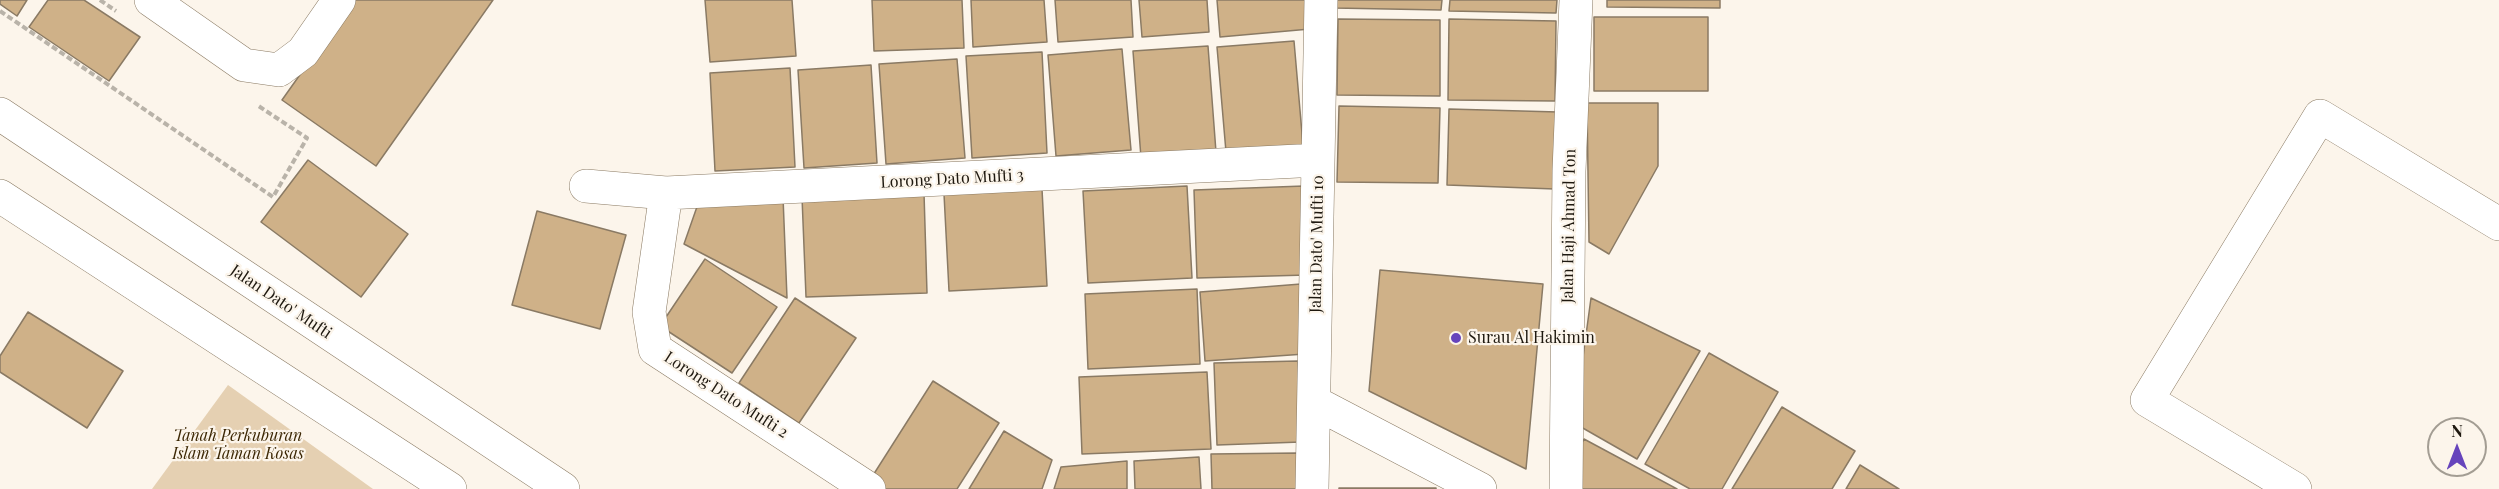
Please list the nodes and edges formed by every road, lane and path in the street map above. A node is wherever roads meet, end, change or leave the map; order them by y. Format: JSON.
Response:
{"nodes":[{"id":1,"x":100,"y":0,"type":"edge"},
{"id":2,"x":152,"y":0,"type":"edge"},
{"id":3,"x":339,"y":0,"type":"edge"},
{"id":4,"x":1322,"y":0,"type":"edge"},
{"id":5,"x":1576,"y":0,"type":"edge"},
{"id":6,"x":0,"y":11,"type":"edge"},
{"id":7,"x":120,"y":13,"type":"dead end"},
{"id":8,"x":248,"y":98,"type":"dead end"},
{"id":9,"x":0,"y":114,"type":"edge"},
{"id":10,"x":1318,"y":160,"type":"junction"},
{"id":11,"x":586,"y":186,"type":"dead end"},
{"id":12,"x":666,"y":193,"type":"junction"},
{"id":13,"x":0,"y":196,"type":"edge"},
{"id":14,"x":2499,"y":224,"type":"edge"},
{"id":15,"x":1314,"y":402,"type":"junction"},
{"id":16,"x":450,"y":489,"type":"edge"},
{"id":17,"x":563,"y":489,"type":"edge"},
{"id":18,"x":869,"y":489,"type":"edge"},
{"id":19,"x":1312,"y":489,"type":"edge"},
{"id":20,"x":1480,"y":489,"type":"edge"},
{"id":21,"x":1566,"y":489,"type":"edge"},
{"id":22,"x":2295,"y":489,"type":"edge"}],
"edges":[{"from":1,"to":7,"type":"path"},
{"from":2,"to":3,"type":"street"},
{"from":4,"to":10,"type":"street","name":"Jalan Dato' Mufti 10"},
{"from":5,"to":21,"type":"street","name":"Jalan Haji Ahmad Ton"},
{"from":6,"to":8,"type":"path"},
{"from":9,"to":17,"type":"street","name":"Jalan Dato' Mufti"},
{"from":10,"to":12,"type":"street","name":"Lorong Dato Mufti 3"},
{"from":10,"to":15,"type":"street","name":"Jalan Dato' Mufti 10"},
{"from":11,"to":12,"type":"street","name":"Lorong Dato Mufti 3"},
{"from":12,"to":18,"type":"street","name":"Lorong Dato Mufti 2"},
{"from":13,"to":16,"type":"street"},
{"from":14,"to":22,"type":"street"},
{"from":15,"to":19,"type":"street","name":"Jalan Dato' Mufti 10"},
{"from":15,"to":20,"type":"street"}]}
